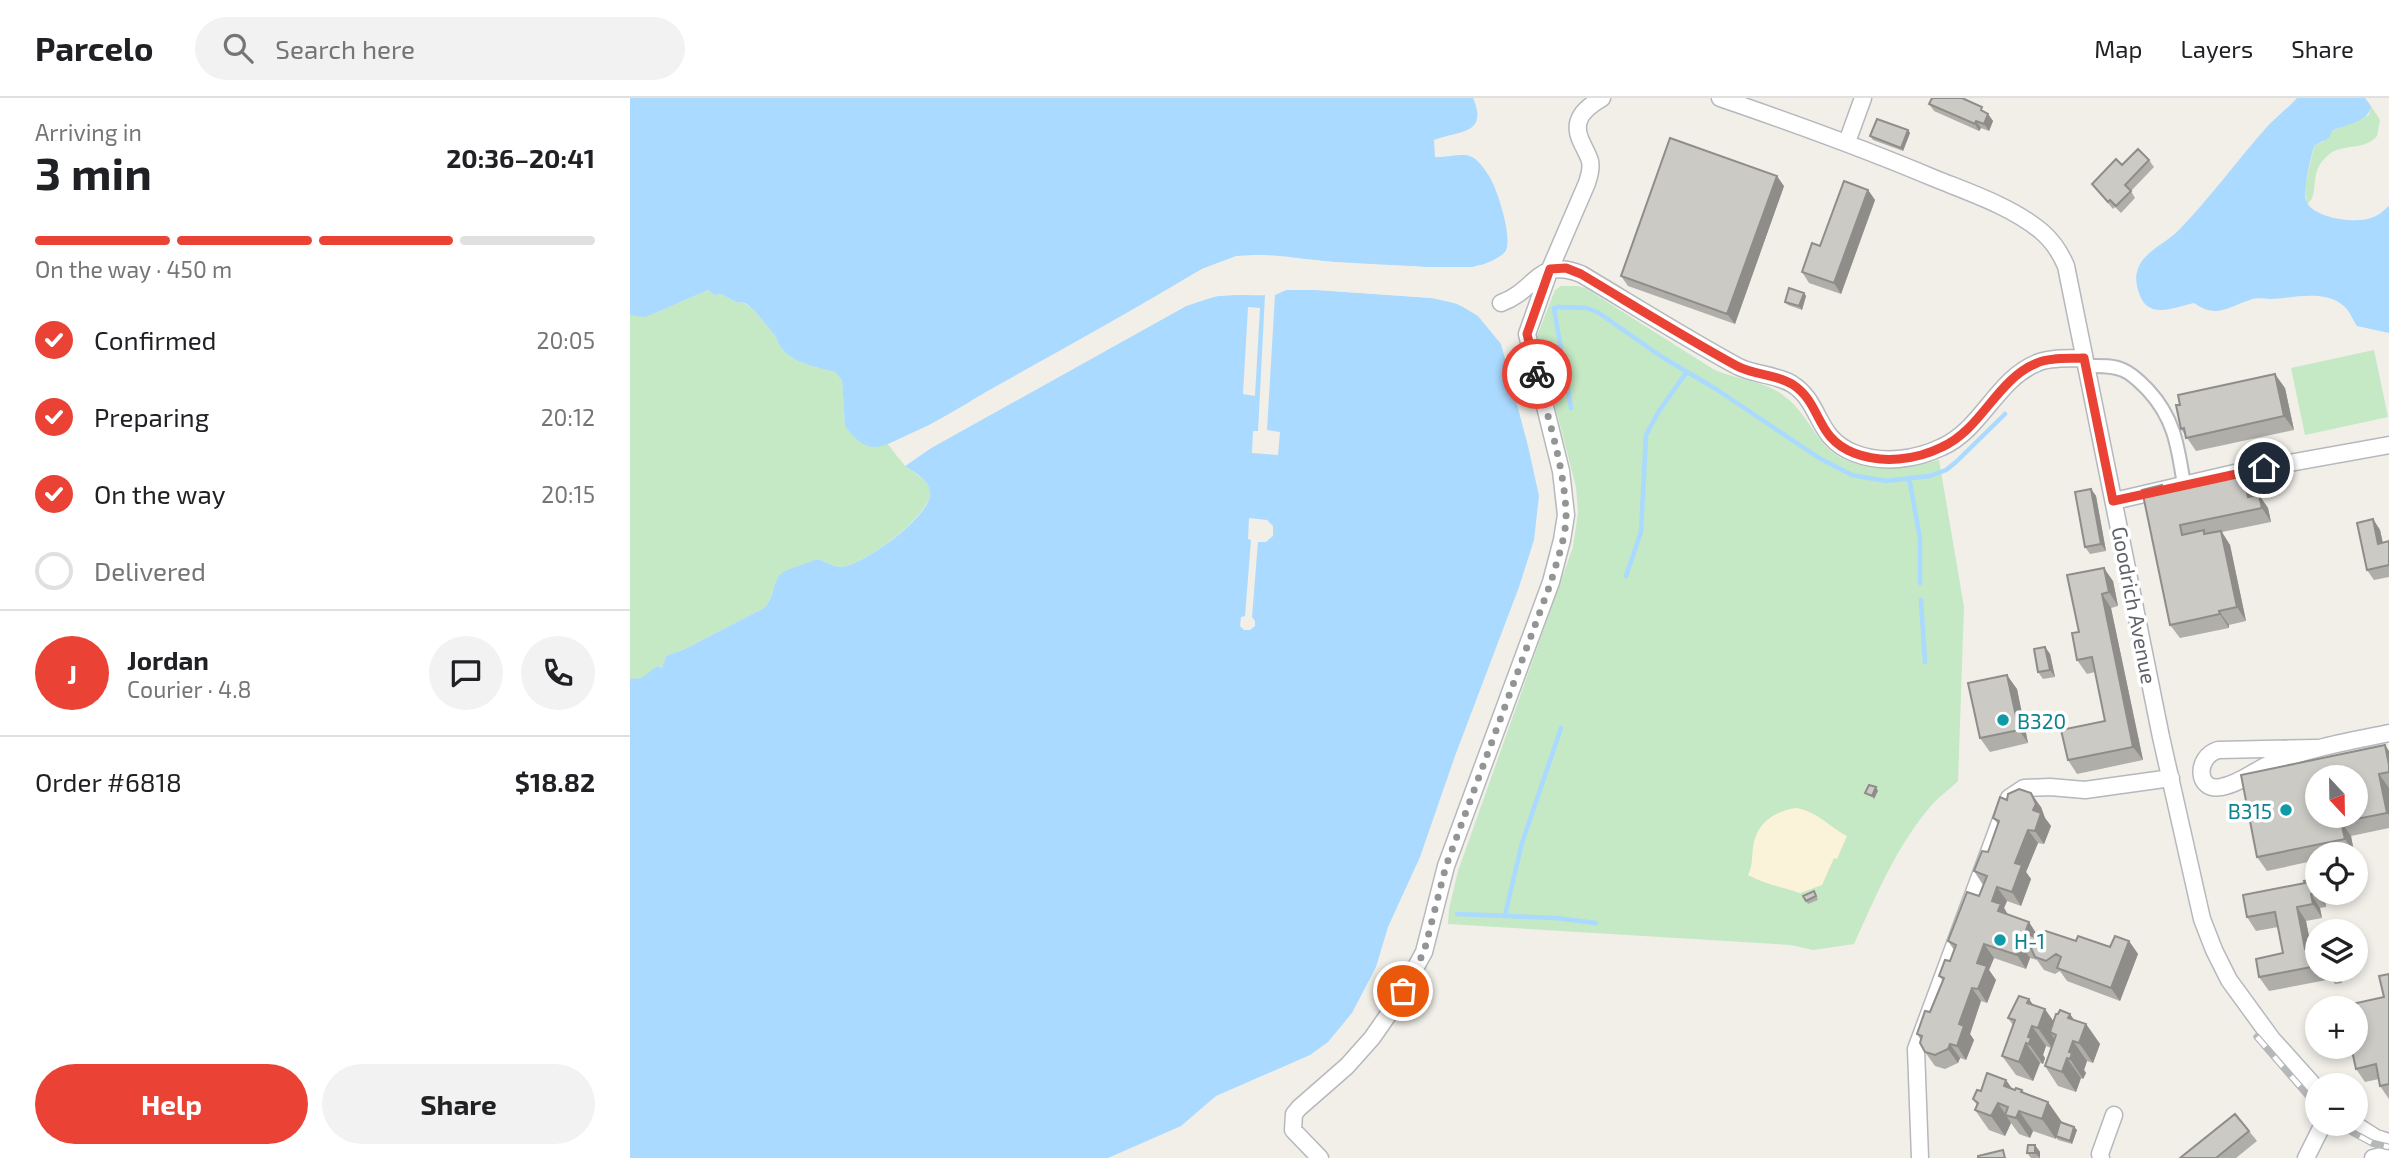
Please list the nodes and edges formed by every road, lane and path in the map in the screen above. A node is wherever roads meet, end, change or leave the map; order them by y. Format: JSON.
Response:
{"nodes":[{"id":1,"x":1602,"y":98,"type":"edge"},
{"id":2,"x":1720,"y":98,"type":"edge"},
{"id":3,"x":1863,"y":98,"type":"edge"},
{"id":4,"x":1847,"y":142,"type":"junction"},
{"id":5,"x":1550,"y":269,"type":"junction"},
{"id":6,"x":1502,"y":303,"type":"dead end"},
{"id":7,"x":2085,"y":362,"type":"junction"},
{"id":8,"x":2389,"y":445,"type":"edge"},
{"id":9,"x":2184,"y":485,"type":"junction"},
{"id":10,"x":2113,"y":501,"type":"junction"},
{"id":11,"x":2389,"y":733,"type":"edge"},
{"id":12,"x":2317,"y":748,"type":"junction"},
{"id":13,"x":2171,"y":778,"type":"junction"},
{"id":14,"x":2305,"y":1076,"type":"edge"},
{"id":15,"x":2114,"y":1115,"type":"dead end"},
{"id":16,"x":2368,"y":1133,"type":"edge"},
{"id":17,"x":2317,"y":1136,"type":"edge"},
{"id":18,"x":2389,"y":1142,"type":"edge"},
{"id":19,"x":2389,"y":1154,"type":"edge"},
{"id":20,"x":1320,"y":1158,"type":"edge"},
{"id":21,"x":1920,"y":1158,"type":"edge"},
{"id":22,"x":2101,"y":1158,"type":"edge"},
{"id":23,"x":2306,"y":1158,"type":"edge"},
{"id":24,"x":2373,"y":1158,"type":"edge"}],
"edges":[{"from":1,"to":5,"type":"street"},
{"from":2,"to":4,"type":"street","name":"Goodrich Avenue"},
{"from":3,"to":4,"type":"street"},
{"from":4,"to":7,"type":"street","name":"Goodrich Avenue"},
{"from":5,"to":6,"type":"street"},
{"from":5,"to":7,"type":"street"},
{"from":5,"to":20,"type":"street"},
{"from":7,"to":9,"type":"street"},
{"from":7,"to":10,"type":"street","name":"Goodrich Avenue"},
{"from":8,"to":9,"type":"street"},
{"from":9,"to":10,"type":"street"},
{"from":10,"to":13,"type":"street","name":"Goodrich Avenue"},
{"from":11,"to":12,"type":"street"},
{"from":12,"to":12,"type":"street"},
{"from":13,"to":14,"type":"street","name":"Goodrich Avenue"},
{"from":13,"to":21,"type":"street"},
{"from":15,"to":22,"type":"street"},
{"from":16,"to":18,"type":"street"},
{"from":17,"to":23,"type":"street"},
{"from":19,"to":24,"type":"street"}]}
